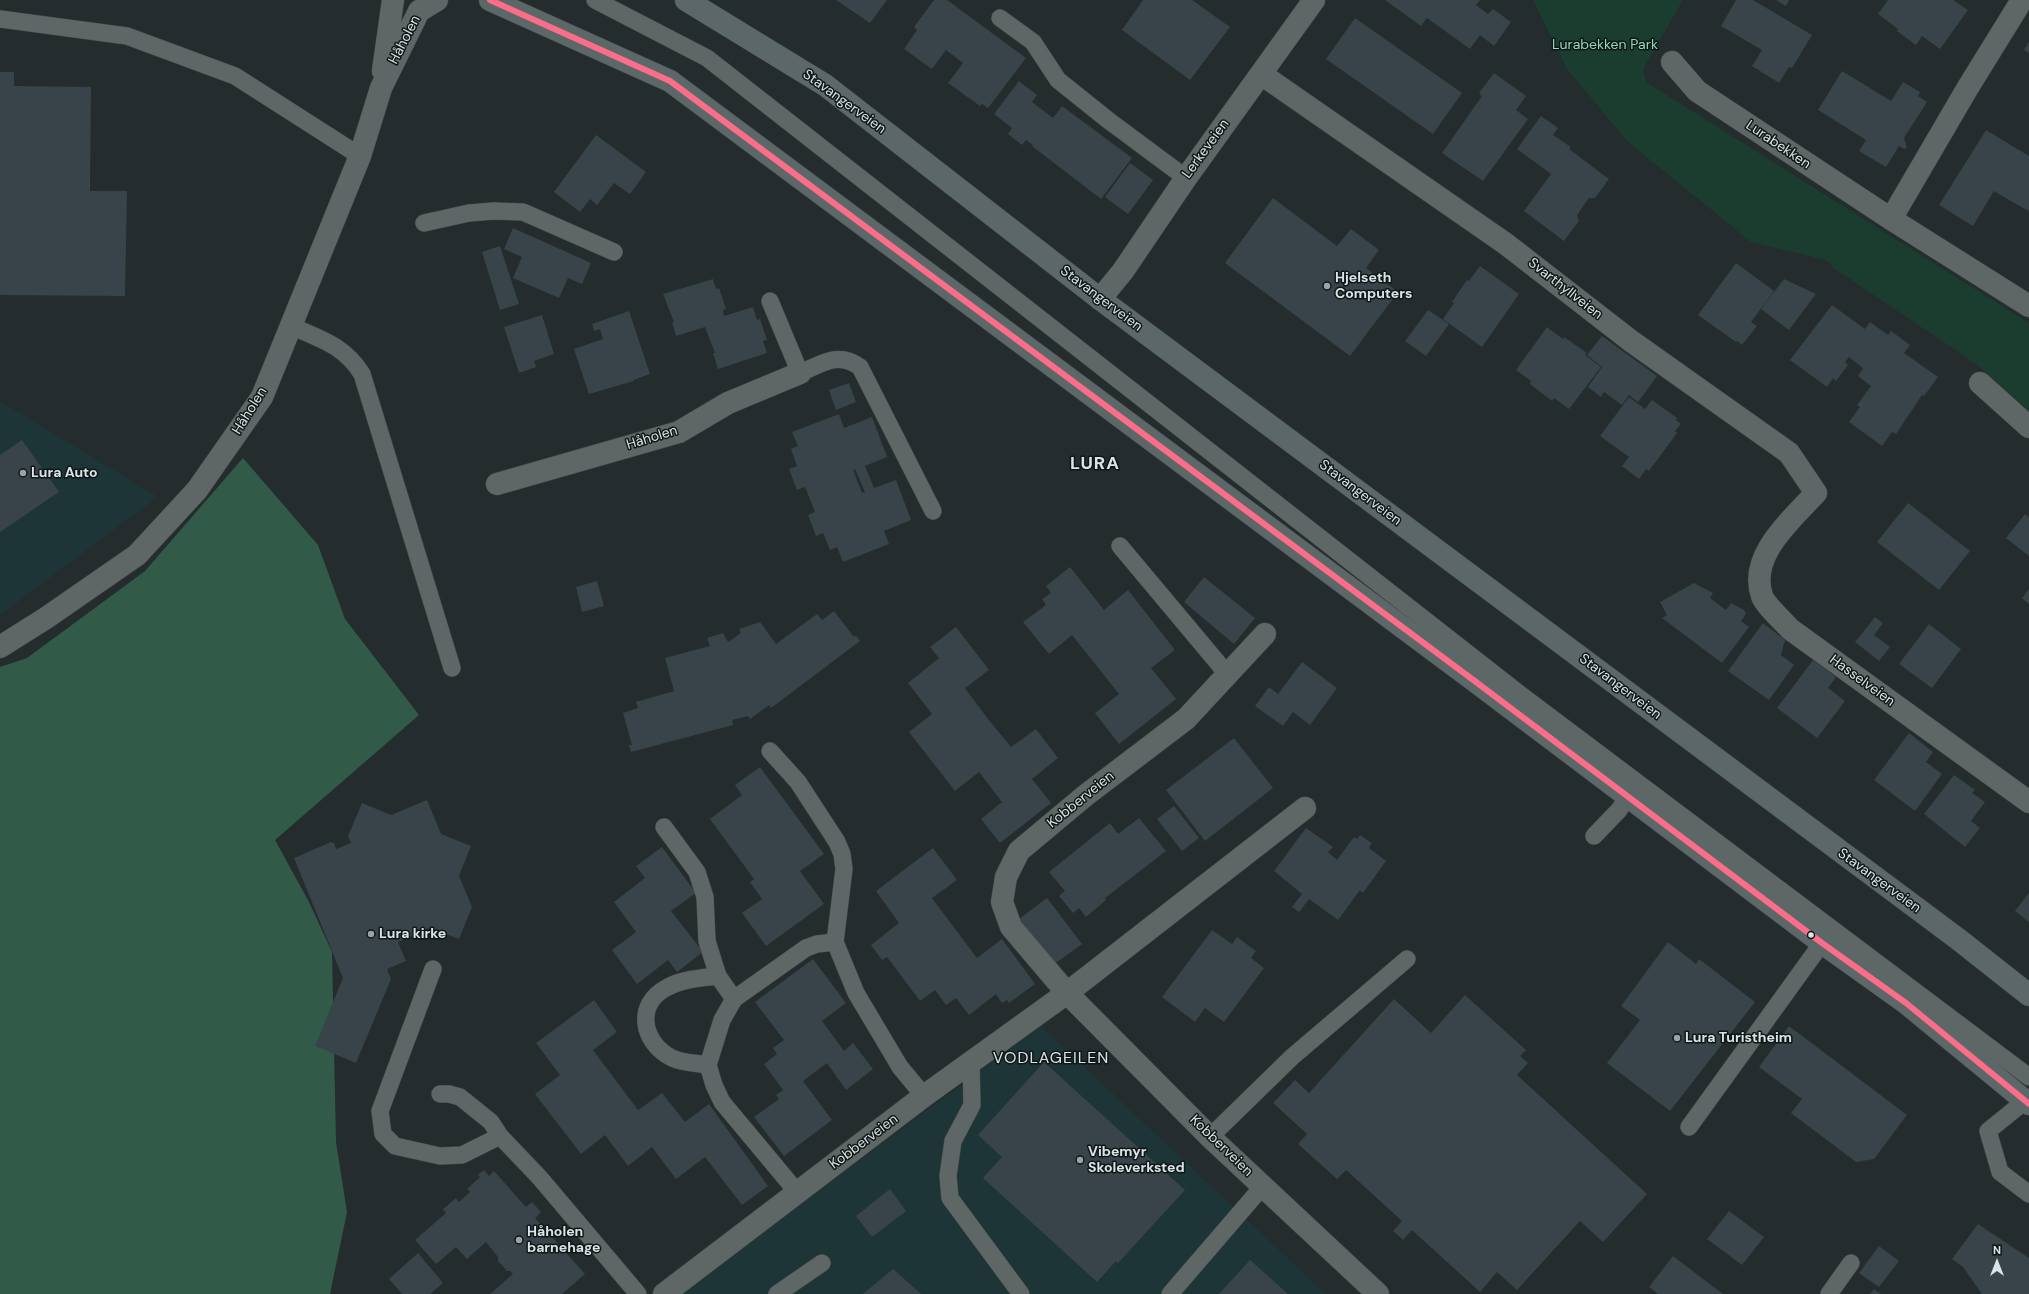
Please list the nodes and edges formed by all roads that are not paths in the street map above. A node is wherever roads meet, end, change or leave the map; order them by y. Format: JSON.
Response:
{"nodes":[{"id":1,"x":393,"y":0,"type":"edge"},
{"id":2,"x":437,"y":0,"type":"edge"},
{"id":3,"x":490,"y":0,"type":"edge"},
{"id":4,"x":595,"y":0,"type":"edge"},
{"id":5,"x":686,"y":0,"type":"edge"},
{"id":6,"x":1314,"y":0,"type":"edge"},
{"id":7,"x":2022,"y":0,"type":"edge"},
{"id":8,"x":1000,"y":18,"type":"dead end"},
{"id":9,"x":0,"y":19,"type":"edge"},
{"id":10,"x":1672,"y":62,"type":"dead end"},
{"id":11,"x":1261,"y":74,"type":"junction"},
{"id":12,"x":381,"y":88,"type":"junction"},
{"id":13,"x":360,"y":156,"type":"junction"},
{"id":14,"x":1186,"y":178,"type":"junction"},
{"id":15,"x":1891,"y":219,"type":"junction"},
{"id":16,"x":424,"y":223,"type":"dead end"},
{"id":17,"x":614,"y":252,"type":"dead end"},
{"id":18,"x":1100,"y":299,"type":"junction"},
{"id":19,"x":770,"y":301,"type":"dead end"},
{"id":20,"x":2029,"y":306,"type":"edge"},
{"id":21,"x":291,"y":326,"type":"junction"},
{"id":22,"x":800,"y":373,"type":"junction"},
{"id":23,"x":1980,"y":383,"type":"dead end"},
{"id":24,"x":2029,"y":427,"type":"edge"},
{"id":25,"x":497,"y":484,"type":"dead end"},
{"id":26,"x":933,"y":511,"type":"dead end"},
{"id":27,"x":1783,"y":527,"type":"joint"},
{"id":28,"x":1120,"y":546,"type":"dead end"},
{"id":29,"x":1265,"y":634,"type":"dead end"},
{"id":30,"x":0,"y":647,"type":"edge"},
{"id":31,"x":452,"y":668,"type":"dead end"},
{"id":32,"x":1228,"y":675,"type":"junction"},
{"id":33,"x":770,"y":751,"type":"dead end"},
{"id":34,"x":1628,"y":796,"type":"junction"},
{"id":35,"x":2029,"y":802,"type":"edge"},
{"id":36,"x":1305,"y":808,"type":"dead end"},
{"id":37,"x":664,"y":827,"type":"dead end"},
{"id":38,"x":1594,"y":836,"type":"dead end"},
{"id":39,"x":835,"y":942,"type":"junction"},
{"id":40,"x":1822,"y":943,"type":"junction"},
{"id":41,"x":1407,"y":959,"type":"dead end"},
{"id":42,"x":433,"y":969,"type":"dead end"},
{"id":43,"x":718,"y":976,"type":"junction"},
{"id":44,"x":1067,"y":993,"type":"junction"},
{"id":45,"x":2029,"y":995,"type":"edge"},
{"id":46,"x":734,"y":999,"type":"junction"},
{"id":47,"x":971,"y":1063,"type":"junction"},
{"id":48,"x":708,"y":1065,"type":"junction"},
{"id":49,"x":2029,"y":1077,"type":"edge"},
{"id":50,"x":440,"y":1094,"type":"dead end"},
{"id":51,"x":924,"y":1096,"type":"junction"},
{"id":52,"x":2027,"y":1103,"type":"edge"},
{"id":53,"x":1689,"y":1127,"type":"dead end"},
{"id":54,"x":500,"y":1136,"type":"junction"},
{"id":55,"x":1210,"y":1137,"type":"junction"},
{"id":56,"x":1263,"y":1186,"type":"junction"},
{"id":57,"x":797,"y":1192,"type":"junction"},
{"id":58,"x":2029,"y":1194,"type":"edge"},
{"id":59,"x":822,"y":1262,"type":"dead end"},
{"id":60,"x":1850,"y":1262,"type":"dead end"},
{"id":61,"x":638,"y":1294,"type":"edge"},
{"id":62,"x":664,"y":1294,"type":"edge"},
{"id":63,"x":777,"y":1294,"type":"edge"},
{"id":64,"x":1021,"y":1294,"type":"edge"},
{"id":65,"x":1170,"y":1294,"type":"edge"},
{"id":66,"x":1378,"y":1294,"type":"edge"},
{"id":67,"x":1829,"y":1294,"type":"edge"}],
"edges":[{"from":1,"to":12,"type":"street","name":"Håholen"},
{"from":2,"to":12,"type":"street","name":"Håholen"},
{"from":3,"to":34,"type":"main road"},
{"from":4,"to":49,"type":"lane"},
{"from":5,"to":18,"type":"main road","name":"Stavangerveien"},
{"from":6,"to":11,"type":"street","name":"Lerkeveien"},
{"from":7,"to":15,"type":"street"},
{"from":8,"to":14,"type":"lane"},
{"from":9,"to":13,"type":"lane"},
{"from":10,"to":15,"type":"street","name":"Lurabekken"},
{"from":11,"to":14,"type":"street","name":"Lerkeveien"},
{"from":11,"to":27,"type":"street","name":"Svarthyllveien"},
{"from":12,"to":13,"type":"street","name":"Håholen"},
{"from":13,"to":21,"type":"street","name":"Håholen"},
{"from":14,"to":18,"type":"street","name":"Lerkeveien"},
{"from":15,"to":20,"type":"street","name":"Lurabekken"},
{"from":16,"to":17,"type":"lane"},
{"from":18,"to":45,"type":"main road","name":"Stavangerveien"},
{"from":19,"to":22,"type":"lane"},
{"from":21,"to":30,"type":"street","name":"Håholen"},
{"from":21,"to":31,"type":"lane"},
{"from":22,"to":25,"type":"street","name":"Håholen"},
{"from":22,"to":26,"type":"lane"},
{"from":23,"to":24,"type":"street"},
{"from":27,"to":35,"type":"street","name":"Hasselveien"},
{"from":28,"to":32,"type":"lane"},
{"from":29,"to":32,"type":"street","name":"Kobberveien"},
{"from":32,"to":44,"type":"street","name":"Kobberveien"},
{"from":33,"to":39,"type":"lane"},
{"from":34,"to":38,"type":"lane"},
{"from":34,"to":40,"type":"main road"},
{"from":36,"to":44,"type":"street","name":"Kobberveien"},
{"from":37,"to":43,"type":"lane"},
{"from":39,"to":46,"type":"lane"},
{"from":39,"to":51,"type":"lane"},
{"from":40,"to":52,"type":"main road"},
{"from":40,"to":53,"type":"lane"},
{"from":41,"to":55,"type":"lane"},
{"from":42,"to":54,"type":"lane"},
{"from":43,"to":46,"type":"lane"},
{"from":43,"to":48,"type":"lane"},
{"from":44,"to":47,"type":"street","name":"Kobberveien"},
{"from":44,"to":55,"type":"street","name":"Kobberveien"},
{"from":46,"to":48,"type":"lane"},
{"from":47,"to":51,"type":"street","name":"Kobberveien"},
{"from":47,"to":64,"type":"lane"},
{"from":48,"to":57,"type":"lane"},
{"from":50,"to":54,"type":"lane"},
{"from":51,"to":57,"type":"street","name":"Kobberveien"},
{"from":52,"to":58,"type":"lane"},
{"from":54,"to":61,"type":"lane"},
{"from":55,"to":56,"type":"street","name":"Kobberveien"},
{"from":56,"to":65,"type":"lane"},
{"from":56,"to":66,"type":"street","name":"Kobberveien"},
{"from":57,"to":62,"type":"street","name":"Kobberveien"},
{"from":59,"to":63,"type":"lane"},
{"from":60,"to":67,"type":"lane"}]}
